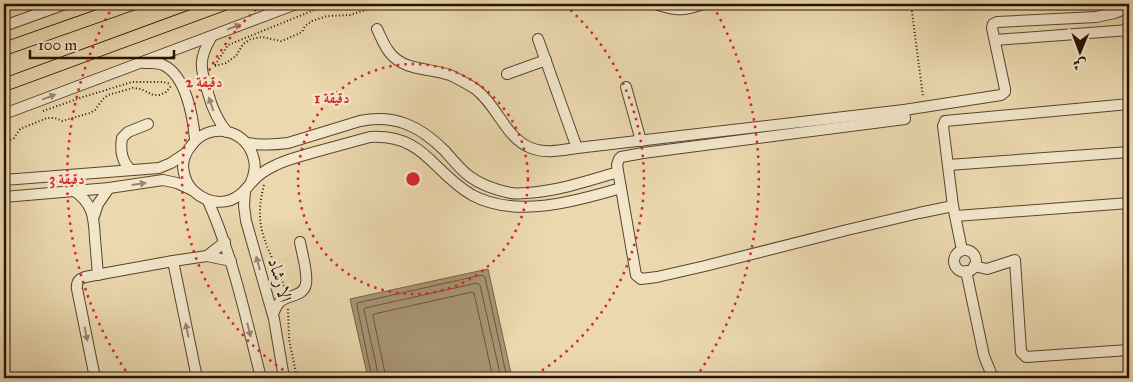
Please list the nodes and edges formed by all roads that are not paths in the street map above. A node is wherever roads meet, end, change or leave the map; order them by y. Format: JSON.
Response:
{"nodes":[{"id":1,"x":65,"y":4,"type":"edge"},
{"id":2,"x":132,"y":4,"type":"edge"},
{"id":3,"x":224,"y":4,"type":"edge"},
{"id":4,"x":296,"y":4,"type":"edge"},
{"id":5,"x":656,"y":4,"type":"edge"},
{"id":6,"x":703,"y":4,"type":"edge"},
{"id":7,"x":1129,"y":7,"type":"edge"},
{"id":8,"x":1096,"y":17,"type":"junction"},
{"id":9,"x":4,"y":26,"type":"edge"},
{"id":10,"x":377,"y":29,"type":"dead end"},
{"id":11,"x":1129,"y":30,"type":"edge"},
{"id":12,"x":1068,"y":34,"type":"junction"},
{"id":13,"x":212,"y":36,"type":"junction"},
{"id":14,"x":538,"y":39,"type":"dead end"},
{"id":15,"x":995,"y":40,"type":"junction"},
{"id":16,"x":4,"y":49,"type":"edge"},
{"id":17,"x":546,"y":60,"type":"junction"},
{"id":18,"x":138,"y":63,"type":"junction"},
{"id":19,"x":506,"y":74,"type":"dead end"},
{"id":20,"x":4,"y":85,"type":"edge"},
{"id":21,"x":626,"y":86,"type":"dead end"},
{"id":22,"x":1129,"y":104,"type":"edge"},
{"id":23,"x":904,"y":110,"type":"junction"},
{"id":24,"x":4,"y":114,"type":"edge"},
{"id":25,"x":148,"y":124,"type":"dead end"},
{"id":26,"x":227,"y":132,"type":"junction"},
{"id":27,"x":196,"y":139,"type":"junction"},
{"id":28,"x":641,"y":140,"type":"junction"},
{"id":29,"x":246,"y":143,"type":"junction"},
{"id":30,"x":577,"y":148,"type":"junction"},
{"id":31,"x":1129,"y":152,"type":"edge"},
{"id":32,"x":186,"y":153,"type":"junction"},
{"id":33,"x":122,"y":156,"type":"junction"},
{"id":34,"x":948,"y":165,"type":"junction"},
{"id":35,"x":131,"y":170,"type":"junction"},
{"id":36,"x":114,"y":171,"type":"junction"},
{"id":37,"x":618,"y":172,"type":"junction"},
{"id":38,"x":4,"y":180,"type":"edge"},
{"id":39,"x":248,"y":187,"type":"junction"},
{"id":40,"x":109,"y":188,"type":"junction"},
{"id":41,"x":621,"y":188,"type":"junction"},
{"id":42,"x":73,"y":190,"type":"junction"},
{"id":43,"x":193,"y":191,"type":"junction"},
{"id":44,"x":4,"y":197,"type":"edge"},
{"id":45,"x":208,"y":200,"type":"junction"},
{"id":46,"x":1129,"y":203,"type":"edge"},
{"id":47,"x":954,"y":211,"type":"junction"},
{"id":48,"x":94,"y":216,"type":"junction"},
{"id":49,"x":225,"y":242,"type":"junction"},
{"id":50,"x":300,"y":242,"type":"dead end"},
{"id":51,"x":962,"y":250,"type":"junction"},
{"id":52,"x":207,"y":256,"type":"junction"},
{"id":53,"x":173,"y":261,"type":"junction"},
{"id":54,"x":231,"y":261,"type":"junction"},
{"id":55,"x":970,"y":269,"type":"junction"},
{"id":56,"x":98,"y":275,"type":"junction"},
{"id":57,"x":265,"y":288,"type":"junction"},
{"id":58,"x":287,"y":298,"type":"junction"},
{"id":59,"x":272,"y":314,"type":"junction"},
{"id":60,"x":1129,"y":350,"type":"edge"},
{"id":61,"x":984,"y":356,"type":"junction"},
{"id":62,"x":95,"y":378,"type":"edge"},
{"id":63,"x":197,"y":378,"type":"edge"},
{"id":64,"x":261,"y":378,"type":"edge"},
{"id":65,"x":284,"y":378,"type":"edge"},
{"id":66,"x":983,"y":378,"type":"edge"},
{"id":67,"x":993,"y":378,"type":"edge"}],
"edges":[{"from":1,"to":9,"type":"street"},
{"from":2,"to":16,"type":"main road"},
{"from":3,"to":20,"type":"main road"},
{"from":13,"to":4,"type":"street","one_way":true},
{"from":5,"to":6,"type":"street"},
{"from":7,"to":8,"type":"street"},
{"from":8,"to":12,"type":"street"},
{"from":8,"to":15,"type":"street"},
{"from":10,"to":30,"type":"street"},
{"from":11,"to":12,"type":"street"},
{"from":12,"to":15,"type":"street"},
{"from":13,"to":18,"type":"street"},
{"from":26,"to":13,"type":"street","one_way":true},
{"from":14,"to":17,"type":"street"},
{"from":15,"to":23,"type":"street"},
{"from":17,"to":19,"type":"street"},
{"from":17,"to":30,"type":"street"},
{"from":24,"to":18,"type":"street","one_way":true},
{"from":18,"to":27,"type":"street"},
{"from":21,"to":28,"type":"street"},
{"from":22,"to":34,"type":"street"},
{"from":23,"to":28,"type":"street"},
{"from":23,"to":37,"type":"street"},
{"from":25,"to":33,"type":"street"},
{"from":26,"to":27,"type":"street"},
{"from":26,"to":29,"type":"street"},
{"from":27,"to":32,"type":"street"},
{"from":28,"to":30,"type":"street"},
{"from":29,"to":37,"type":"street"},
{"from":29,"to":39,"type":"street"},
{"from":31,"to":34,"type":"street"},
{"from":32,"to":35,"type":"street"},
{"from":32,"to":43,"type":"street"},
{"from":33,"to":35,"type":"street"},
{"from":33,"to":36,"type":"street"},
{"from":34,"to":47,"type":"street"},
{"from":35,"to":36,"type":"street"},
{"from":36,"to":38,"type":"street"},
{"from":37,"to":41,"type":"street"},
{"from":39,"to":41,"type":"street"},
{"from":39,"to":45,"type":"street"},
{"from":57,"to":39,"type":"street","name":"الارشاد","one_way":true},
{"from":40,"to":42,"type":"street"},
{"from":40,"to":43,"type":"street","one_way":true},
{"from":40,"to":48,"type":"street"},
{"from":41,"to":47,"type":"street"},
{"from":42,"to":44,"type":"street"},
{"from":42,"to":48,"type":"street"},
{"from":43,"to":45,"type":"street"},
{"from":45,"to":49,"type":"street"},
{"from":46,"to":47,"type":"street"},
{"from":47,"to":51,"type":"street"},
{"from":48,"to":56,"type":"street"},
{"from":49,"to":52,"type":"street"},
{"from":49,"to":54,"type":"street"},
{"from":50,"to":58,"type":"street"},
{"from":51,"to":55,"type":"street"},
{"from":51,"to":55,"type":"street"},
{"from":52,"to":53,"type":"street"},
{"from":52,"to":54,"type":"street"},
{"from":53,"to":56,"type":"street"},
{"from":63,"to":53,"type":"street","one_way":true},
{"from":54,"to":64,"type":"street","one_way":true},
{"from":55,"to":60,"type":"street"},
{"from":55,"to":61,"type":"street"},
{"from":56,"to":62,"type":"street","one_way":true},
{"from":57,"to":58,"type":"street"},
{"from":57,"to":59,"type":"street","name":"الارشاد"},
{"from":58,"to":59,"type":"street"},
{"from":59,"to":65,"type":"street","name":"الارشاد"},
{"from":61,"to":66,"type":"street"},
{"from":61,"to":67,"type":"street"}]}
